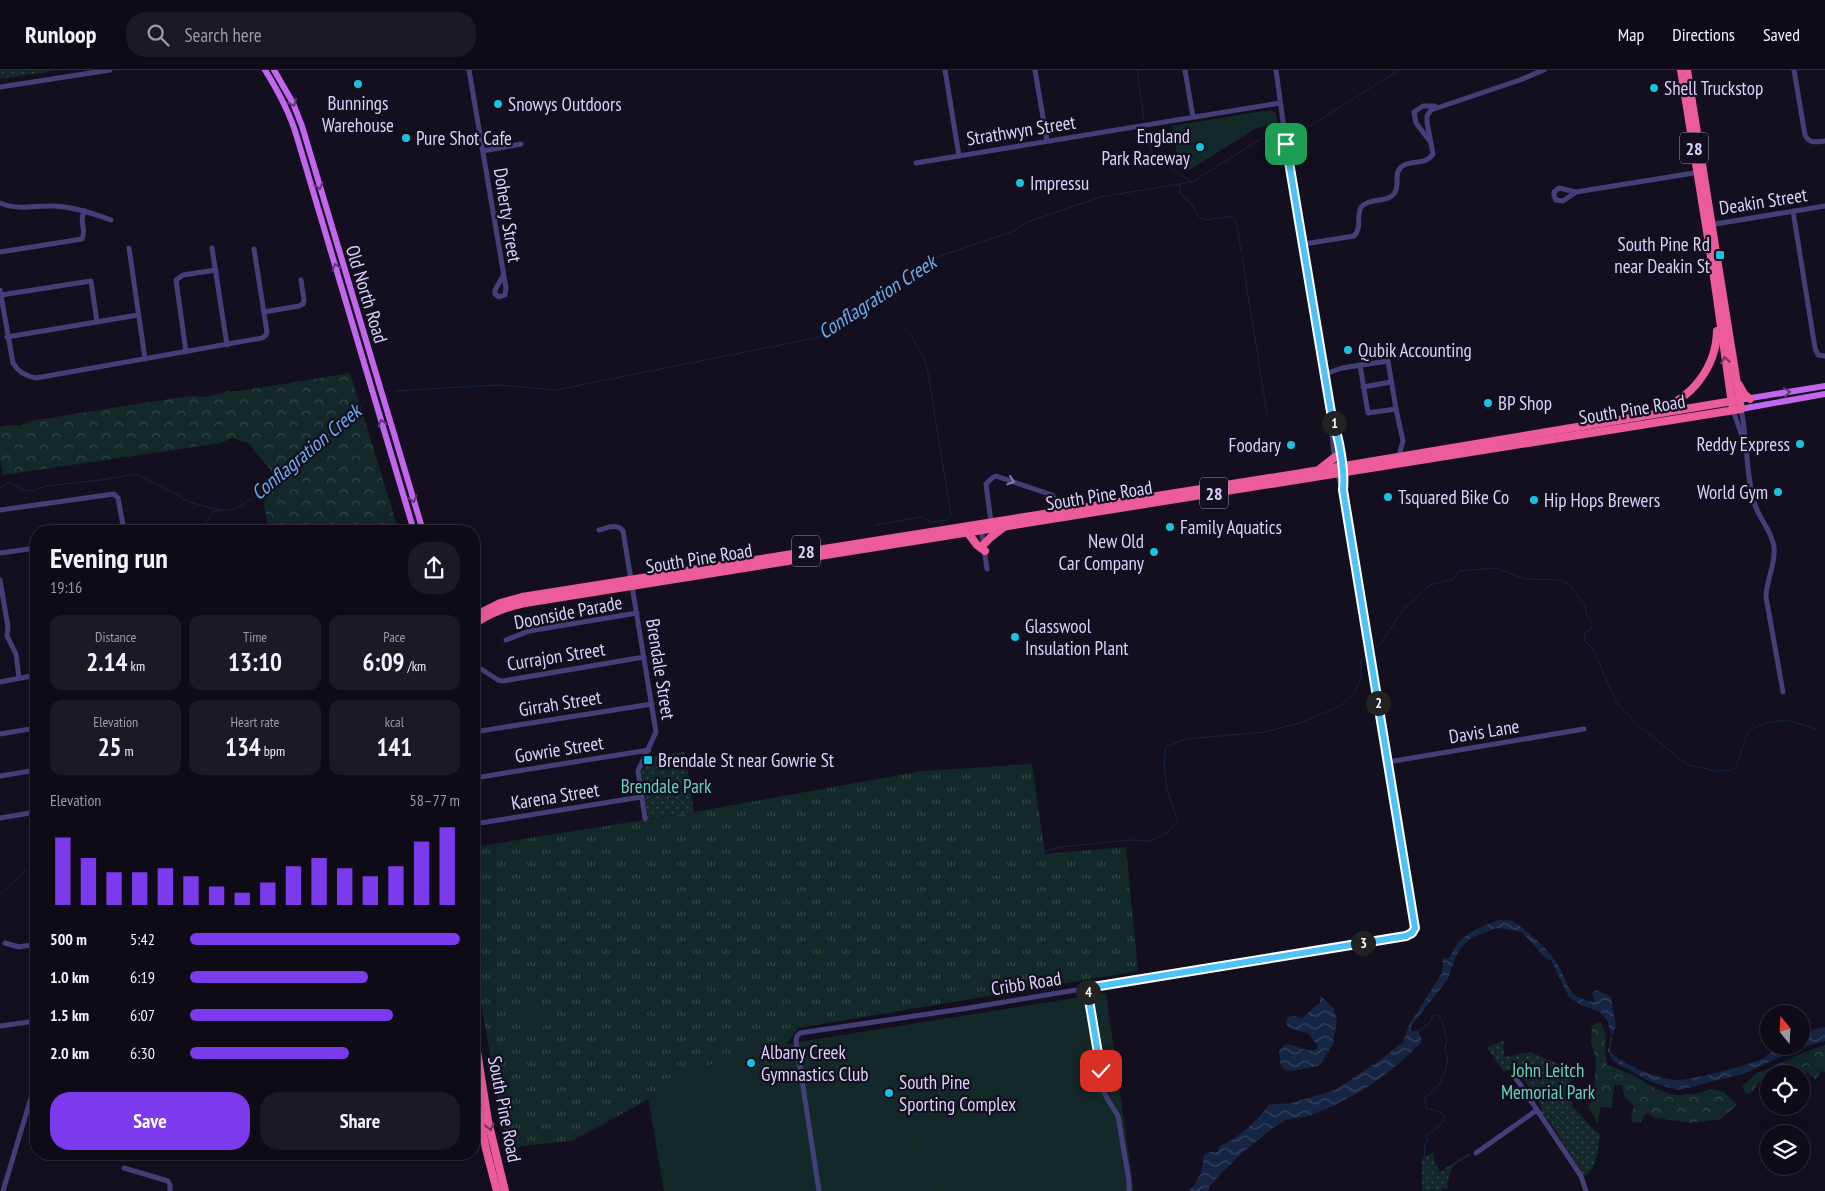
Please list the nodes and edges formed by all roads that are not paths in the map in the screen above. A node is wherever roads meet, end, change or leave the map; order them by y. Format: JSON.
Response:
{"nodes":[{"id":1,"x":110,"y":70,"type":"edge"},
{"id":2,"x":260,"y":70,"type":"edge"},
{"id":3,"x":265,"y":70,"type":"edge"},
{"id":4,"x":274,"y":70,"type":"edge"},
{"id":5,"x":469,"y":70,"type":"edge"},
{"id":6,"x":945,"y":70,"type":"edge"},
{"id":7,"x":1036,"y":70,"type":"edge"},
{"id":8,"x":1185,"y":70,"type":"edge"},
{"id":9,"x":1276,"y":70,"type":"edge"},
{"id":10,"x":1544,"y":70,"type":"edge"},
{"id":11,"x":1681,"y":70,"type":"edge"},
{"id":12,"x":1687,"y":70,"type":"edge"},
{"id":13,"x":1794,"y":70,"type":"edge"},
{"id":14,"x":272,"y":81,"type":"junction"},
{"id":15,"x":0,"y":87,"type":"edge"},
{"id":16,"x":1280,"y":103,"type":"junction"},
{"id":17,"x":1439,"y":106,"type":"junction"},
{"id":18,"x":1193,"y":117,"type":"junction"},
{"id":19,"x":1427,"y":122,"type":"junction"},
{"id":20,"x":1416,"y":123,"type":"junction"},
{"id":21,"x":1047,"y":141,"type":"junction"},
{"id":22,"x":1825,"y":141,"type":"edge"},
{"id":23,"x":1430,"y":142,"type":"junction"},
{"id":24,"x":521,"y":144,"type":"dead end"},
{"id":25,"x":483,"y":151,"type":"junction"},
{"id":26,"x":959,"y":156,"type":"junction"},
{"id":27,"x":916,"y":163,"type":"dead end"},
{"id":28,"x":1700,"y":172,"type":"junction"},
{"id":29,"x":1576,"y":192,"type":"dead end"},
{"id":30,"x":0,"y":203,"type":"edge"},
{"id":31,"x":1825,"y":206,"type":"edge"},
{"id":32,"x":85,"y":210,"type":"junction"},
{"id":33,"x":1793,"y":211,"type":"junction"},
{"id":34,"x":111,"y":220,"type":"dead end"},
{"id":35,"x":1709,"y":225,"type":"junction"},
{"id":36,"x":1304,"y":244,"type":"junction"},
{"id":37,"x":129,"y":248,"type":"dead end"},
{"id":38,"x":212,"y":248,"type":"dead end"},
{"id":39,"x":254,"y":249,"type":"dead end"},
{"id":40,"x":0,"y":252,"type":"edge"},
{"id":41,"x":216,"y":270,"type":"junction"},
{"id":42,"x":503,"y":276,"type":"dead end"},
{"id":43,"x":301,"y":280,"type":"dead end"},
{"id":44,"x":0,"y":292,"type":"edge"},
{"id":45,"x":264,"y":312,"type":"junction"},
{"id":46,"x":138,"y":315,"type":"junction"},
{"id":47,"x":1719,"y":319,"type":"junction"},
{"id":48,"x":97,"y":322,"type":"junction"},
{"id":49,"x":8,"y":337,"type":"junction"},
{"id":50,"x":227,"y":345,"type":"junction"},
{"id":51,"x":186,"y":352,"type":"junction"},
{"id":52,"x":1825,"y":356,"type":"edge"},
{"id":53,"x":145,"y":359,"type":"junction"},
{"id":54,"x":1360,"y":366,"type":"junction"},
{"id":55,"x":1325,"y":374,"type":"junction"},
{"id":56,"x":1392,"y":382,"type":"junction"},
{"id":57,"x":1736,"y":382,"type":"junction"},
{"id":58,"x":1825,"y":386,"type":"edge"},
{"id":59,"x":1363,"y":387,"type":"junction"},
{"id":60,"x":1825,"y":394,"type":"edge"},
{"id":61,"x":1750,"y":399,"type":"junction"},
{"id":62,"x":1736,"y":405,"type":"junction"},
{"id":63,"x":1396,"y":408,"type":"junction"},
{"id":64,"x":1649,"y":415,"type":"junction"},
{"id":65,"x":1332,"y":418,"type":"junction"},
{"id":66,"x":1399,"y":456,"type":"junction"},
{"id":67,"x":1336,"y":457,"type":"junction"},
{"id":68,"x":400,"y":469,"type":"junction"},
{"id":69,"x":1340,"y":469,"type":"junction"},
{"id":70,"x":1320,"y":470,"type":"junction"},
{"id":71,"x":1231,"y":487,"type":"junction"},
{"id":72,"x":1158,"y":498,"type":"junction"},
{"id":73,"x":0,"y":510,"type":"edge"},
{"id":74,"x":1062,"y":510,"type":"junction"},
{"id":75,"x":991,"y":522,"type":"junction"},
{"id":76,"x":123,"y":525,"type":"edge"},
{"id":77,"x":413,"y":525,"type":"edge"},
{"id":78,"x":421,"y":525,"type":"edge"},
{"id":79,"x":981,"y":527,"type":"junction"},
{"id":80,"x":1004,"y":527,"type":"junction"},
{"id":81,"x":599,"y":530,"type":"dead end"},
{"id":82,"x":968,"y":532,"type":"junction"},
{"id":83,"x":984,"y":547,"type":"junction"},
{"id":84,"x":30,"y":549,"type":"edge"},
{"id":85,"x":0,"y":553,"type":"edge"},
{"id":86,"x":987,"y":569,"type":"dead end"},
{"id":87,"x":0,"y":580,"type":"edge"},
{"id":88,"x":632,"y":582,"type":"junction"},
{"id":89,"x":1,"y":595,"type":"edge"},
{"id":90,"x":480,"y":610,"type":"edge"},
{"id":91,"x":637,"y":613,"type":"junction"},
{"id":92,"x":480,"y":620,"type":"edge"},
{"id":93,"x":7,"y":636,"type":"junction"},
{"id":94,"x":0,"y":637,"type":"edge"},
{"id":95,"x":506,"y":640,"type":"dead end"},
{"id":96,"x":644,"y":657,"type":"junction"},
{"id":97,"x":480,"y":668,"type":"edge"},
{"id":98,"x":30,"y":676,"type":"edge"},
{"id":99,"x":19,"y":678,"type":"junction"},
{"id":100,"x":0,"y":682,"type":"edge"},
{"id":101,"x":1783,"y":692,"type":"dead end"},
{"id":102,"x":652,"y":704,"type":"junction"},
{"id":103,"x":30,"y":729,"type":"edge"},
{"id":104,"x":1584,"y":729,"type":"dead end"},
{"id":105,"x":480,"y":731,"type":"edge"},
{"id":106,"x":0,"y":734,"type":"edge"},
{"id":107,"x":649,"y":750,"type":"junction"},
{"id":108,"x":1388,"y":762,"type":"junction"},
{"id":109,"x":30,"y":771,"type":"edge"},
{"id":110,"x":0,"y":776,"type":"edge"},
{"id":111,"x":480,"y":777,"type":"edge"},
{"id":112,"x":641,"y":796,"type":"junction"},
{"id":113,"x":30,"y":813,"type":"edge"},
{"id":114,"x":0,"y":818,"type":"edge"},
{"id":115,"x":645,"y":820,"type":"dead end"},
{"id":116,"x":480,"y":823,"type":"edge"},
{"id":117,"x":5,"y":943,"type":"dead end"},
{"id":118,"x":30,"y":945,"type":"edge"},
{"id":119,"x":1087,"y":988,"type":"junction"},
{"id":120,"x":30,"y":1022,"type":"edge"},
{"id":121,"x":0,"y":1026,"type":"edge"},
{"id":122,"x":480,"y":1070,"type":"edge"},
{"id":123,"x":1515,"y":1077,"type":"dead end"},
{"id":124,"x":30,"y":1101,"type":"edge"},
{"id":125,"x":1537,"y":1110,"type":"junction"},
{"id":126,"x":480,"y":1118,"type":"edge"},
{"id":127,"x":1476,"y":1153,"type":"dead end"},
{"id":128,"x":124,"y":1168,"type":"dead end"},
{"id":129,"x":3,"y":1191,"type":"edge"},
{"id":130,"x":170,"y":1191,"type":"edge"},
{"id":131,"x":497,"y":1191,"type":"edge"},
{"id":132,"x":505,"y":1191,"type":"edge"},
{"id":133,"x":819,"y":1191,"type":"edge"},
{"id":134,"x":1129,"y":1191,"type":"edge"},
{"id":135,"x":1586,"y":1191,"type":"edge"}],
"edges":[{"from":1,"to":15,"type":"street"},
{"from":2,"to":14,"type":"main road"},
{"from":3,"to":14,"type":"main road","name":"Old North Road"},
{"from":4,"to":68,"type":"main road","name":"Old North Road","one_way":true},
{"from":5,"to":25,"type":"street","name":"Doherty Street"},
{"from":6,"to":26,"type":"street"},
{"from":7,"to":21,"type":"street"},
{"from":8,"to":18,"type":"street"},
{"from":9,"to":16,"type":"street"},
{"from":10,"to":17,"type":"street"},
{"from":11,"to":28,"type":"highway","number":"28"},
{"from":12,"to":28,"type":"highway","number":"28"},
{"from":13,"to":22,"type":"street"},
{"from":68,"to":14,"type":"main road","name":"Old North Road","one_way":true},
{"from":16,"to":18,"type":"street","name":"Strathwyn Street"},
{"from":16,"to":36,"type":"street"},
{"from":17,"to":19,"type":"street"},
{"from":17,"to":20,"type":"street"},
{"from":18,"to":21,"type":"street","name":"Strathwyn Street"},
{"from":19,"to":20,"type":"street"},
{"from":19,"to":23,"type":"street"},
{"from":20,"to":23,"type":"street"},
{"from":21,"to":26,"type":"street","name":"Strathwyn Street"},
{"from":23,"to":36,"type":"street"},
{"from":24,"to":25,"type":"street"},
{"from":25,"to":42,"type":"street","name":"Doherty Street"},
{"from":26,"to":27,"type":"street","name":"Strathwyn Street"},
{"from":28,"to":29,"type":"street"},
{"from":28,"to":35,"type":"highway","number":"28"},
{"from":30,"to":32,"type":"street"},
{"from":31,"to":33,"type":"street","name":"Deakin Street"},
{"from":32,"to":34,"type":"street"},
{"from":32,"to":40,"type":"street"},
{"from":33,"to":35,"type":"street","name":"Deakin Street"},
{"from":33,"to":52,"type":"street"},
{"from":35,"to":47,"type":"highway","number":"28"},
{"from":35,"to":57,"type":"highway","number":"28"},
{"from":36,"to":55,"type":"street"},
{"from":37,"to":46,"type":"street"},
{"from":38,"to":41,"type":"street"},
{"from":39,"to":45,"type":"street"},
{"from":41,"to":50,"type":"street"},
{"from":41,"to":51,"type":"street"},
{"from":43,"to":45,"type":"street"},
{"from":44,"to":48,"type":"street"},
{"from":44,"to":49,"type":"street"},
{"from":45,"to":50,"type":"street"},
{"from":46,"to":48,"type":"street"},
{"from":46,"to":53,"type":"street"},
{"from":62,"to":47,"type":"highway","number":"28","one_way":true},
{"from":47,"to":64,"type":"highway","number":"28"},
{"from":48,"to":49,"type":"street"},
{"from":49,"to":53,"type":"street"},
{"from":50,"to":51,"type":"street"},
{"from":51,"to":53,"type":"street"},
{"from":54,"to":55,"type":"street"},
{"from":54,"to":56,"type":"street"},
{"from":54,"to":59,"type":"street"},
{"from":55,"to":65,"type":"street"},
{"from":56,"to":59,"type":"street"},
{"from":56,"to":63,"type":"street"},
{"from":57,"to":61,"type":"highway"},
{"from":57,"to":62,"type":"highway","number":"28"},
{"from":61,"to":58,"type":"main road","one_way":true},
{"from":59,"to":63,"type":"street"},
{"from":60,"to":62,"type":"main road"},
{"from":61,"to":62,"type":"main road"},
{"from":62,"to":64,"type":"highway","name":"South Pine Road"},
{"from":62,"to":69,"type":"highway","name":"South Pine Road","number":"28"},
{"from":62,"to":101,"type":"street"},
{"from":63,"to":66,"type":"street"},
{"from":64,"to":66,"type":"highway","name":"South Pine Road","number":"28"},
{"from":65,"to":67,"type":"street"},
{"from":65,"to":69,"type":"street"},
{"from":66,"to":69,"type":"highway","name":"South Pine Road","number":"28"},
{"from":67,"to":69,"type":"street"},
{"from":67,"to":70,"type":"highway"},
{"from":68,"to":77,"type":"main road","name":"Old North Road"},
{"from":68,"to":78,"type":"main road","name":"Old North Road","one_way":true},
{"from":69,"to":70,"type":"highway","name":"South Pine Road","number":"28"},
{"from":69,"to":71,"type":"highway","name":"South Pine Road","number":"28"},
{"from":69,"to":108,"type":"street"},
{"from":70,"to":71,"type":"highway","name":"South Pine Road","number":"28"},
{"from":71,"to":72,"type":"highway","name":"South Pine Road","number":"28"},
{"from":72,"to":74,"type":"highway","name":"South Pine Road","number":"28"},
{"from":72,"to":80,"type":"highway","name":"South Pine Road","number":"28"},
{"from":73,"to":76,"type":"street"},
{"from":74,"to":75,"type":"highway","name":"South Pine Road","number":"28"},
{"from":75,"to":74,"type":"street","one_way":true},
{"from":75,"to":79,"type":"highway","name":"South Pine Road","number":"28"},
{"from":79,"to":80,"type":"highway","name":"South Pine Road","number":"28"},
{"from":79,"to":82,"type":"highway","name":"South Pine Road","number":"28"},
{"from":79,"to":83,"type":"street"},
{"from":79,"to":88,"type":"highway","name":"South Pine Road","number":"28"},
{"from":80,"to":83,"type":"highway"},
{"from":81,"to":88,"type":"street","name":"Brendale Street"},
{"from":82,"to":83,"type":"highway"},
{"from":82,"to":88,"type":"highway","name":"South Pine Road","number":"28"},
{"from":83,"to":86,"type":"street"},
{"from":84,"to":85,"type":"street"},
{"from":87,"to":89,"type":"street"},
{"from":88,"to":90,"type":"highway","name":"South Pine Road","number":"28"},
{"from":88,"to":91,"type":"street","name":"Brendale Street"},
{"from":88,"to":92,"type":"highway","name":"South Pine Road","number":"28"},
{"from":89,"to":93,"type":"street"},
{"from":91,"to":95,"type":"street","name":"Doonside Parade"},
{"from":91,"to":96,"type":"street","name":"Brendale Street"},
{"from":93,"to":94,"type":"street"},
{"from":93,"to":99,"type":"street"},
{"from":96,"to":97,"type":"street","name":"Currajon Street"},
{"from":96,"to":102,"type":"street","name":"Brendale Street"},
{"from":98,"to":99,"type":"street"},
{"from":99,"to":100,"type":"street"},
{"from":102,"to":105,"type":"street","name":"Girrah Street"},
{"from":102,"to":107,"type":"street","name":"Brendale Street"},
{"from":103,"to":106,"type":"street"},
{"from":104,"to":108,"type":"street","name":"Davis Lane"},
{"from":107,"to":111,"type":"street","name":"Gowrie Street"},
{"from":107,"to":112,"type":"street","name":"Brendale Street"},
{"from":108,"to":119,"type":"street","name":"Cribb Road"},
{"from":109,"to":110,"type":"street"},
{"from":112,"to":115,"type":"street","name":"Brendale Street"},
{"from":112,"to":116,"type":"street","name":"Karena Street"},
{"from":113,"to":114,"type":"street"},
{"from":117,"to":118,"type":"street"},
{"from":119,"to":133,"type":"street","name":"Cribb Road"},
{"from":119,"to":134,"type":"street"},
{"from":120,"to":121,"type":"street"},
{"from":122,"to":132,"type":"highway","name":"South Pine Road","one_way":true},
{"from":123,"to":125,"type":"street"},
{"from":124,"to":129,"type":"street"},
{"from":125,"to":127,"type":"street"},
{"from":125,"to":135,"type":"street"},
{"from":126,"to":131,"type":"highway","name":"South Pine Road"},
{"from":128,"to":130,"type":"street"}]}
